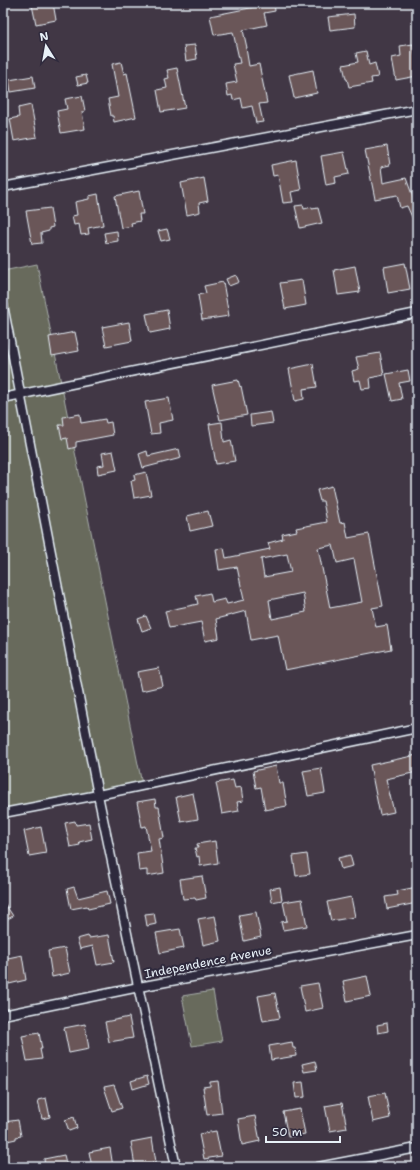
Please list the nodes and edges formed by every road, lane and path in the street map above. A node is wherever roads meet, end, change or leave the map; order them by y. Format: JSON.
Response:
{"nodes":[{"id":1,"x":417,"y":109,"type":"edge"},
{"id":2,"x":3,"y":187,"type":"edge"},
{"id":3,"x":3,"y":305,"type":"edge"},
{"id":4,"x":417,"y":313,"type":"edge"},
{"id":5,"x":21,"y":395,"type":"junction"},
{"id":6,"x":3,"y":398,"type":"edge"},
{"id":7,"x":417,"y":728,"type":"edge"},
{"id":8,"x":98,"y":794,"type":"junction"},
{"id":9,"x":3,"y":812,"type":"edge"},
{"id":10,"x":417,"y":934,"type":"edge"},
{"id":11,"x":139,"y":987,"type":"junction"},
{"id":12,"x":3,"y":1015,"type":"edge"},
{"id":13,"x":417,"y":1148,"type":"edge"},
{"id":14,"x":176,"y":1167,"type":"edge"},
{"id":15,"x":318,"y":1167,"type":"edge"}],
"edges":[{"from":1,"to":2,"type":"street"},
{"from":3,"to":5,"type":"street"},
{"from":4,"to":5,"type":"street"},
{"from":5,"to":6,"type":"street"},
{"from":5,"to":8,"type":"street"},
{"from":7,"to":8,"type":"street"},
{"from":8,"to":9,"type":"street"},
{"from":8,"to":11,"type":"street"},
{"from":10,"to":11,"type":"street","name":"Independence Avenue"},
{"from":11,"to":12,"type":"street","name":"Independence Avenue"},
{"from":11,"to":14,"type":"street"},
{"from":13,"to":15,"type":"street"}]}
